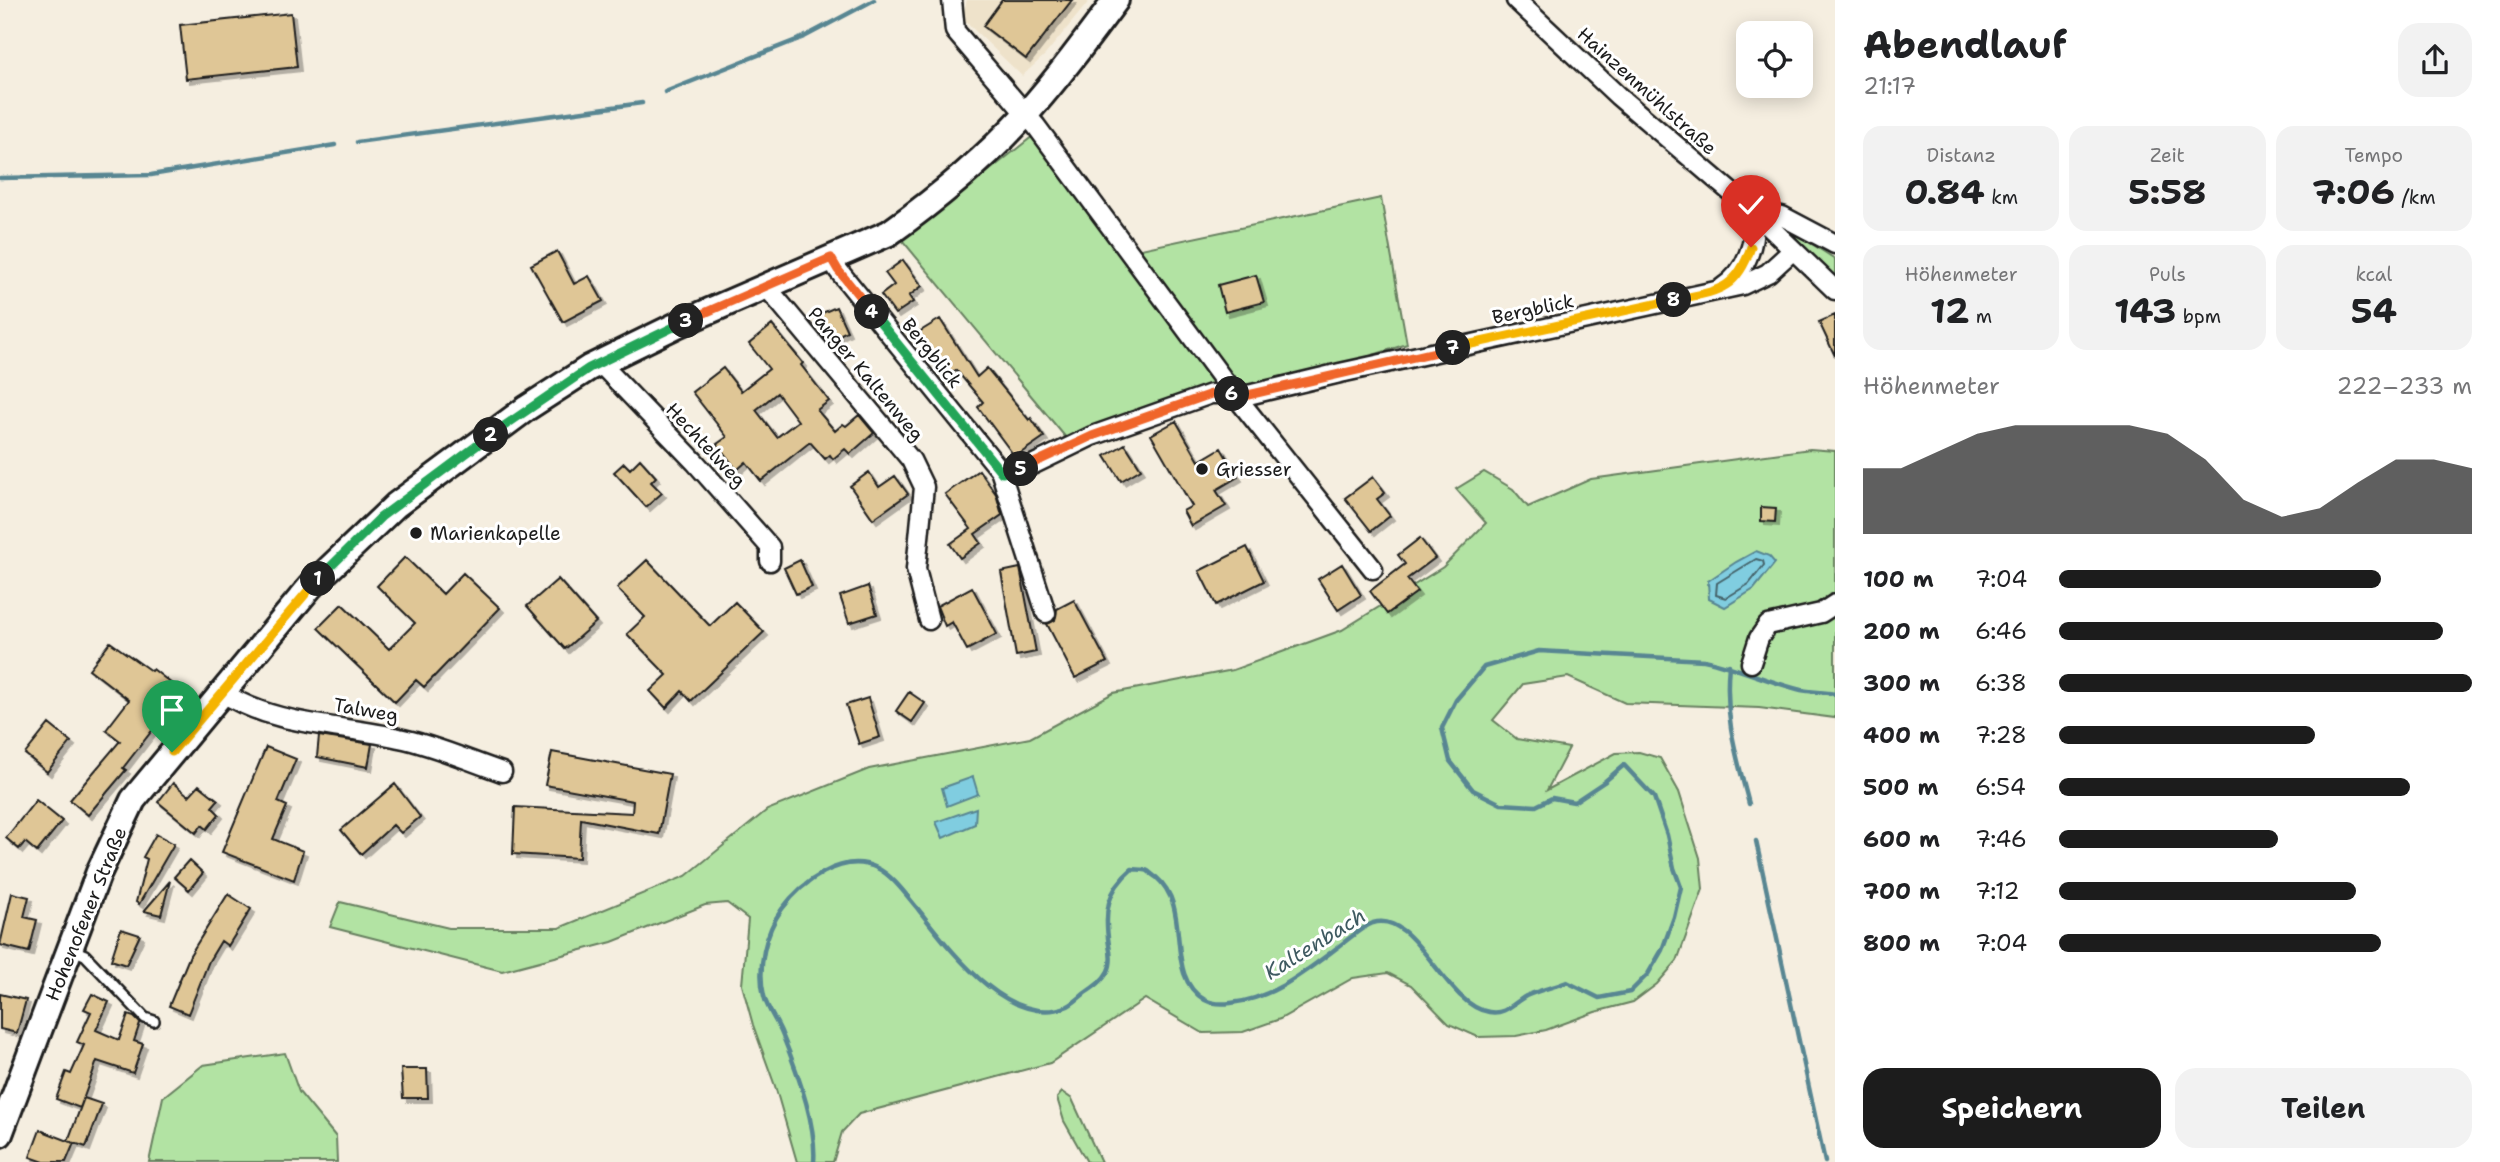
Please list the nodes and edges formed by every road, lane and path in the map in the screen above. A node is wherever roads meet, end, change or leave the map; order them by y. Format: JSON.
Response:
{"nodes":[{"id":1,"x":952,"y":0,"type":"edge"},
{"id":2,"x":1115,"y":0,"type":"edge"},
{"id":3,"x":1516,"y":0,"type":"edge"},
{"id":4,"x":1025,"y":114,"type":"junction"},
{"id":5,"x":1753,"y":211,"type":"junction"},
{"id":6,"x":1835,"y":244,"type":"edge"},
{"id":7,"x":1792,"y":251,"type":"junction"},
{"id":8,"x":831,"y":258,"type":"junction"},
{"id":9,"x":765,"y":285,"type":"junction"},
{"id":10,"x":1835,"y":289,"type":"edge"},
{"id":11,"x":1718,"y":290,"type":"junction"},
{"id":12,"x":599,"y":362,"type":"junction"},
{"id":13,"x":1234,"y":394,"type":"junction"},
{"id":14,"x":1002,"y":473,"type":"junction"},
{"id":15,"x":770,"y":561,"type":"dead end"},
{"id":16,"x":1373,"y":569,"type":"dead end"},
{"id":17,"x":1835,"y":604,"type":"edge"},
{"id":18,"x":1046,"y":613,"type":"dead end"},
{"id":19,"x":929,"y":620,"type":"dead end"},
{"id":20,"x":1751,"y":663,"type":"dead end"},
{"id":21,"x":222,"y":692,"type":"junction"},
{"id":22,"x":502,"y":772,"type":"dead end"},
{"id":23,"x":71,"y":949,"type":"junction"},
{"id":24,"x":153,"y":1021,"type":"dead end"},
{"id":25,"x":0,"y":1133,"type":"edge"}],
"edges":[{"from":1,"to":4,"type":"street"},
{"from":2,"to":4,"type":"main road","name":"Hohenofener Straße"},
{"from":3,"to":5,"type":"street","name":"Hainzenmühlstraße"},
{"from":4,"to":8,"type":"main road","name":"Hohenofener Straße"},
{"from":4,"to":13,"type":"street"},
{"from":5,"to":6,"type":"street"},
{"from":5,"to":7,"type":"street","name":"Hainzenmühlstraße"},
{"from":5,"to":11,"type":"street"},
{"from":7,"to":10,"type":"street","name":"Hainzenmühlstraße"},
{"from":7,"to":11,"type":"street","name":"Bergblick"},
{"from":8,"to":9,"type":"main road","name":"Hohenofener Straße"},
{"from":8,"to":14,"type":"street","name":"Bergblick"},
{"from":9,"to":12,"type":"main road","name":"Hohenofener Straße"},
{"from":9,"to":19,"type":"street","name":"Panger Kaltenweg"},
{"from":11,"to":13,"type":"street","name":"Bergblick"},
{"from":12,"to":15,"type":"street","name":"Hechtelweg"},
{"from":12,"to":21,"type":"main road","name":"Hohenofener Straße"},
{"from":13,"to":14,"type":"street","name":"Bergblick"},
{"from":13,"to":16,"type":"street"},
{"from":14,"to":18,"type":"street","name":"Bergblick"},
{"from":17,"to":20,"type":"street"},
{"from":21,"to":22,"type":"street","name":"Talweg"},
{"from":21,"to":23,"type":"main road","name":"Hohenofener Straße"},
{"from":23,"to":24,"type":"lane"},
{"from":23,"to":25,"type":"main road","name":"Hohenofener Straße"}]}
